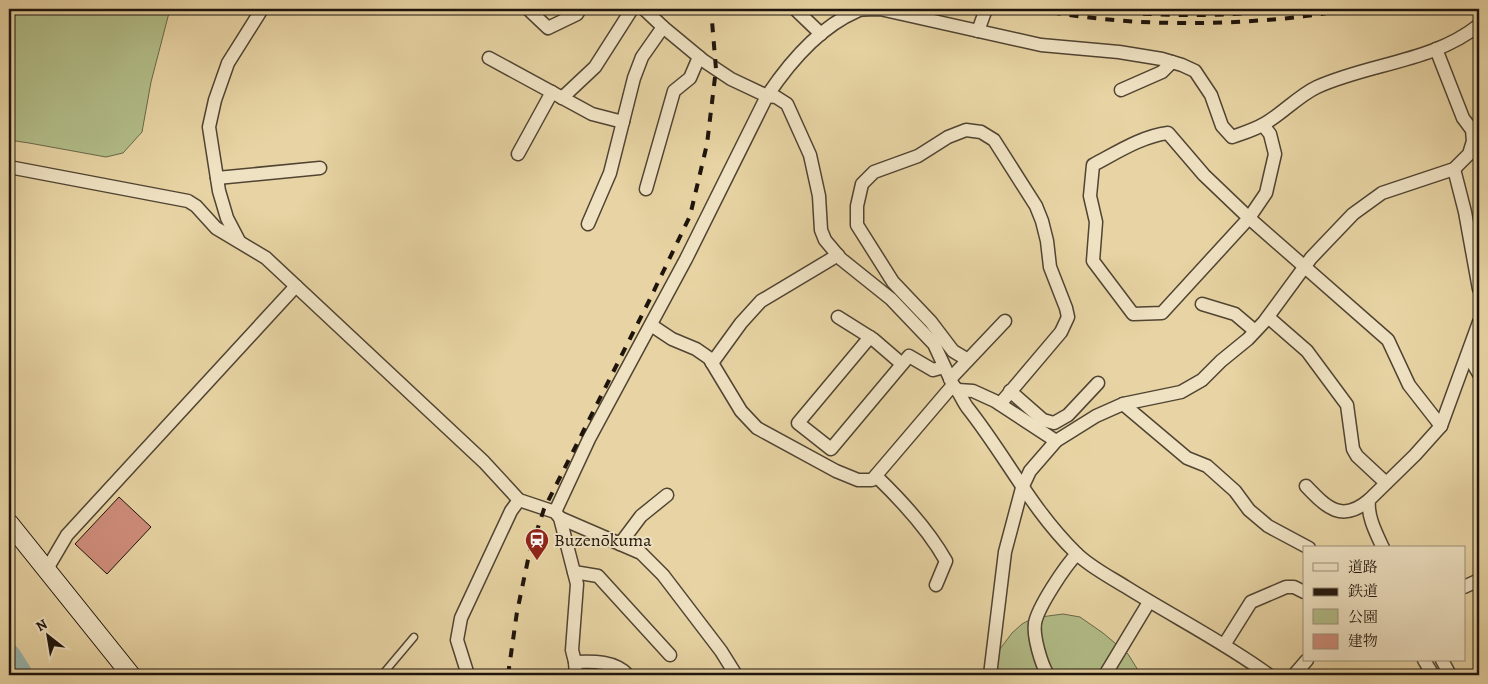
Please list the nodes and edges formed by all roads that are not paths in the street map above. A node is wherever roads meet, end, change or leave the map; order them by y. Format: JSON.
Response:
{"nodes":[{"id":1,"x":262,"y":9,"type":"edge"},
{"id":2,"x":528,"y":9,"type":"edge"},
{"id":3,"x":580,"y":9,"type":"edge"},
{"id":4,"x":632,"y":9,"type":"edge"},
{"id":5,"x":644,"y":9,"type":"edge"},
{"id":6,"x":795,"y":9,"type":"edge"},
{"id":7,"x":986,"y":9,"type":"edge"},
{"id":8,"x":1479,"y":24,"type":"edge"},
{"id":9,"x":663,"y":27,"type":"junction"},
{"id":10,"x":978,"y":32,"type":"junction"},
{"id":11,"x":821,"y":34,"type":"junction"},
{"id":12,"x":1436,"y":49,"type":"junction"},
{"id":13,"x":699,"y":57,"type":"junction"},
{"id":14,"x":489,"y":58,"type":"dead end"},
{"id":15,"x":1172,"y":62,"type":"junction"},
{"id":16,"x":1121,"y":90,"type":"dead end"},
{"id":17,"x":557,"y":95,"type":"junction"},
{"id":18,"x":767,"y":96,"type":"junction"},
{"id":19,"x":623,"y":122,"type":"junction"},
{"id":20,"x":1263,"y":125,"type":"junction"},
{"id":21,"x":1476,"y":142,"type":"edge"},
{"id":22,"x":518,"y":154,"type":"dead end"},
{"id":23,"x":9,"y":167,"type":"edge"},
{"id":24,"x":320,"y":168,"type":"dead end"},
{"id":25,"x":1454,"y":169,"type":"junction"},
{"id":26,"x":217,"y":178,"type":"junction"},
{"id":27,"x":646,"y":189,"type":"dead end"},
{"id":28,"x":1249,"y":218,"type":"junction"},
{"id":29,"x":588,"y":224,"type":"dead end"},
{"id":30,"x":239,"y":241,"type":"junction"},
{"id":31,"x":838,"y":256,"type":"junction"},
{"id":32,"x":1305,"y":268,"type":"junction"},
{"id":33,"x":296,"y":286,"type":"junction"},
{"id":34,"x":1479,"y":289,"type":"edge"},
{"id":35,"x":1202,"y":304,"type":"dead end"},
{"id":36,"x":838,"y":317,"type":"dead end"},
{"id":37,"x":1268,"y":317,"type":"junction"},
{"id":38,"x":1005,"y":321,"type":"dead end"},
{"id":39,"x":1479,"y":322,"type":"edge"},
{"id":40,"x":650,"y":325,"type":"junction"},
{"id":41,"x":1255,"y":331,"type":"junction"},
{"id":42,"x":870,"y":337,"type":"junction"},
{"id":43,"x":1468,"y":355,"type":"junction"},
{"id":44,"x":968,"y":360,"type":"junction"},
{"id":45,"x":712,"y":363,"type":"junction"},
{"id":46,"x":902,"y":364,"type":"junction"},
{"id":47,"x":944,"y":367,"type":"junction"},
{"id":48,"x":1479,"y":374,"type":"edge"},
{"id":49,"x":1098,"y":383,"type":"dead end"},
{"id":50,"x":954,"y":385,"type":"junction"},
{"id":51,"x":1010,"y":391,"type":"junction"},
{"id":52,"x":1000,"y":404,"type":"junction"},
{"id":53,"x":1123,"y":404,"type":"junction"},
{"id":54,"x":1441,"y":426,"type":"junction"},
{"id":55,"x":1056,"y":441,"type":"junction"},
{"id":56,"x":876,"y":476,"type":"junction"},
{"id":57,"x":1386,"y":483,"type":"junction"},
{"id":58,"x":1306,"y":486,"type":"dead end"},
{"id":59,"x":1022,"y":488,"type":"junction"},
{"id":60,"x":667,"y":495,"type":"dead end"},
{"id":61,"x":519,"y":500,"type":"junction"},
{"id":62,"x":1370,"y":500,"type":"junction"},
{"id":63,"x":557,"y":515,"type":"junction"},
{"id":64,"x":9,"y":523,"type":"edge"},
{"id":65,"x":620,"y":544,"type":"junction"},
{"id":66,"x":1305,"y":546,"type":"edge"},
{"id":67,"x":1382,"y":546,"type":"edge"},
{"id":68,"x":1077,"y":554,"type":"junction"},
{"id":69,"x":48,"y":569,"type":"junction"},
{"id":70,"x":574,"y":572,"type":"junction"},
{"id":71,"x":1479,"y":580,"type":"edge"},
{"id":72,"x":936,"y":585,"type":"dead end"},
{"id":73,"x":1466,"y":586,"type":"edge"},
{"id":74,"x":1303,"y":592,"type":"edge"},
{"id":75,"x":1149,"y":602,"type":"junction"},
{"id":76,"x":414,"y":637,"type":"dead end"},
{"id":77,"x":1224,"y":645,"type":"junction"},
{"id":78,"x":670,"y":655,"type":"dead end"},
{"id":79,"x":575,"y":662,"type":"junction"},
{"id":80,"x":1305,"y":662,"type":"edge"},
{"id":81,"x":1425,"y":662,"type":"edge"},
{"id":82,"x":1443,"y":662,"type":"edge"},
{"id":83,"x":1107,"y":674,"type":"edge"},
{"id":84,"x":131,"y":675,"type":"edge"},
{"id":85,"x":382,"y":675,"type":"edge"},
{"id":86,"x":468,"y":675,"type":"edge"},
{"id":87,"x":576,"y":675,"type":"edge"},
{"id":88,"x":628,"y":675,"type":"edge"},
{"id":89,"x":736,"y":675,"type":"edge"},
{"id":90,"x":990,"y":675,"type":"edge"},
{"id":91,"x":1048,"y":675,"type":"edge"},
{"id":92,"x":1269,"y":675,"type":"edge"},
{"id":93,"x":1294,"y":675,"type":"edge"},
{"id":94,"x":1434,"y":675,"type":"edge"},
{"id":95,"x":1450,"y":675,"type":"edge"}],
"edges":[{"from":1,"to":26,"type":"street"},
{"from":2,"to":3,"type":"street"},
{"from":4,"to":17,"type":"street"},
{"from":5,"to":9,"type":"street"},
{"from":6,"to":11,"type":"street"},
{"from":7,"to":10,"type":"street"},
{"from":8,"to":12,"type":"street"},
{"from":9,"to":13,"type":"street"},
{"from":9,"to":19,"type":"street"},
{"from":10,"to":11,"type":"street"},
{"from":10,"to":15,"type":"street"},
{"from":11,"to":18,"type":"street"},
{"from":12,"to":20,"type":"street"},
{"from":12,"to":21,"type":"street"},
{"from":13,"to":18,"type":"street"},
{"from":13,"to":27,"type":"street"},
{"from":14,"to":17,"type":"street"},
{"from":15,"to":16,"type":"street"},
{"from":15,"to":20,"type":"street"},
{"from":17,"to":19,"type":"street"},
{"from":17,"to":22,"type":"street"},
{"from":18,"to":31,"type":"street"},
{"from":18,"to":40,"type":"street"},
{"from":19,"to":29,"type":"street"},
{"from":20,"to":28,"type":"street"},
{"from":21,"to":25,"type":"street"},
{"from":23,"to":30,"type":"street"},
{"from":24,"to":26,"type":"street"},
{"from":25,"to":32,"type":"street"},
{"from":25,"to":34,"type":"street"},
{"from":26,"to":30,"type":"street"},
{"from":28,"to":28,"type":"street"},
{"from":28,"to":32,"type":"street"},
{"from":30,"to":33,"type":"street"},
{"from":31,"to":45,"type":"street"},
{"from":31,"to":47,"type":"street"},
{"from":32,"to":37,"type":"street"},
{"from":32,"to":54,"type":"street"},
{"from":33,"to":61,"type":"street"},
{"from":33,"to":69,"type":"street"},
{"from":35,"to":41,"type":"street"},
{"from":36,"to":42,"type":"street"},
{"from":37,"to":41,"type":"street"},
{"from":37,"to":57,"type":"street"},
{"from":38,"to":44,"type":"street"},
{"from":39,"to":43,"type":"street"},
{"from":40,"to":45,"type":"street"},
{"from":40,"to":63,"type":"street"},
{"from":41,"to":53,"type":"street"},
{"from":42,"to":46,"type":"street"},
{"from":42,"to":46,"type":"street"},
{"from":43,"to":48,"type":"street"},
{"from":43,"to":54,"type":"street"},
{"from":44,"to":50,"type":"street"},
{"from":44,"to":51,"type":"street"},
{"from":45,"to":56,"type":"street"},
{"from":46,"to":47,"type":"street"},
{"from":47,"to":50,"type":"street"},
{"from":49,"to":51,"type":"street"},
{"from":50,"to":52,"type":"street"},
{"from":50,"to":56,"type":"street"},
{"from":50,"to":59,"type":"street"},
{"from":51,"to":52,"type":"street"},
{"from":52,"to":55,"type":"street"},
{"from":53,"to":55,"type":"street"},
{"from":53,"to":66,"type":"street"},
{"from":54,"to":57,"type":"street"},
{"from":55,"to":59,"type":"street"},
{"from":56,"to":72,"type":"street"},
{"from":57,"to":62,"type":"street"},
{"from":58,"to":62,"type":"street"},
{"from":59,"to":68,"type":"street"},
{"from":59,"to":90,"type":"street"},
{"from":60,"to":65,"type":"street"},
{"from":61,"to":63,"type":"street"},
{"from":61,"to":86,"type":"street"},
{"from":62,"to":67,"type":"street"},
{"from":63,"to":65,"type":"street"},
{"from":63,"to":70,"type":"street"},
{"from":64,"to":69,"type":"main road"},
{"from":65,"to":89,"type":"street"},
{"from":68,"to":75,"type":"street"},
{"from":68,"to":91,"type":"street"},
{"from":69,"to":84,"type":"main road"},
{"from":70,"to":78,"type":"street"},
{"from":70,"to":79,"type":"street"},
{"from":71,"to":73,"type":"street"},
{"from":74,"to":77,"type":"street"},
{"from":75,"to":77,"type":"street"},
{"from":75,"to":83,"type":"street"},
{"from":76,"to":85,"type":"lane"},
{"from":77,"to":92,"type":"street"},
{"from":79,"to":87,"type":"street"},
{"from":79,"to":88,"type":"street"},
{"from":80,"to":93,"type":"street"},
{"from":81,"to":94,"type":"street"},
{"from":82,"to":95,"type":"street"}]}
